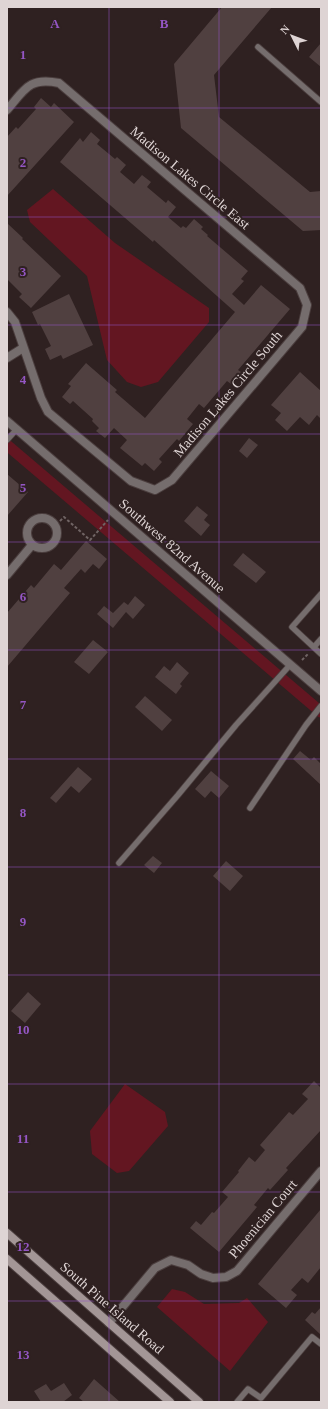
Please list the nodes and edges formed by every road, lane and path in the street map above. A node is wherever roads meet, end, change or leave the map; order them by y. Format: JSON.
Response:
{"nodes":[{"id":1,"x":258,"y":47,"type":"dead end"},
{"id":2,"x":321,"y":102,"type":"edge"},
{"id":3,"x":7,"y":110,"type":"edge"},
{"id":4,"x":308,"y":306,"type":"joint"},
{"id":5,"x":7,"y":312,"type":"edge"},
{"id":6,"x":23,"y":348,"type":"junction"},
{"id":7,"x":7,"y":358,"type":"edge"},
{"id":8,"x":7,"y":420,"type":"edge"},
{"id":9,"x":17,"y":429,"type":"junction"},
{"id":10,"x":8,"y":439,"type":"edge"},
{"id":11,"x":108,"y":519,"type":"dead end"},
{"id":12,"x":60,"y":521,"type":"dead end"},
{"id":13,"x":32,"y":545,"type":"dead end"},
{"id":14,"x":7,"y":574,"type":"edge"},
{"id":15,"x":321,"y":594,"type":"edge"},
{"id":16,"x":321,"y":639,"type":"edge"},
{"id":17,"x":314,"y":647,"type":"junction"},
{"id":18,"x":321,"y":654,"type":"edge"},
{"id":19,"x":290,"y":665,"type":"junction"},
{"id":20,"x":321,"y":691,"type":"edge"},
{"id":21,"x":321,"y":706,"type":"edge"},
{"id":22,"x":250,"y":808,"type":"dead end"},
{"id":23,"x":119,"y":863,"type":"dead end"},
{"id":24,"x":321,"y":1171,"type":"edge"},
{"id":25,"x":7,"y":1233,"type":"edge"},
{"id":26,"x":7,"y":1259,"type":"edge"},
{"id":27,"x":109,"y":1323,"type":"junction"},
{"id":28,"x":321,"y":1344,"type":"edge"},
{"id":29,"x":261,"y":1400,"type":"edge"},
{"id":30,"x":170,"y":1402,"type":"edge"},
{"id":31,"x":199,"y":1402,"type":"edge"},
{"id":32,"x":237,"y":1402,"type":"edge"}],
"edges":[{"from":1,"to":2,"type":"lane"},
{"from":3,"to":4,"type":"street","name":"Madison Lakes Circle East"},
{"from":4,"to":6,"type":"street","name":"Madison Lakes Circle South"},
{"from":5,"to":6,"type":"street"},
{"from":6,"to":7,"type":"street"},
{"from":8,"to":9,"type":"street","name":"Southwest 82nd Avenue"},
{"from":9,"to":10,"type":"lane"},
{"from":9,"to":19,"type":"street","name":"Southwest 82nd Avenue"},
{"from":11,"to":12,"type":"path"},
{"from":13,"to":14,"type":"street"},
{"from":15,"to":17,"type":"lane"},
{"from":16,"to":17,"type":"lane"},
{"from":17,"to":18,"type":"lane"},
{"from":19,"to":20,"type":"street","name":"Southwest 82nd Avenue"},
{"from":19,"to":23,"type":"lane"},
{"from":21,"to":22,"type":"lane"},
{"from":24,"to":27,"type":"street","name":"Phoenician Court"},
{"from":25,"to":27,"type":"main road","name":"South Pine Island Road"},
{"from":26,"to":30,"type":"main road"},
{"from":27,"to":31,"type":"main road","name":"South Pine Island Road"},
{"from":28,"to":29,"type":"lane"},
{"from":29,"to":32,"type":"lane"}]}
